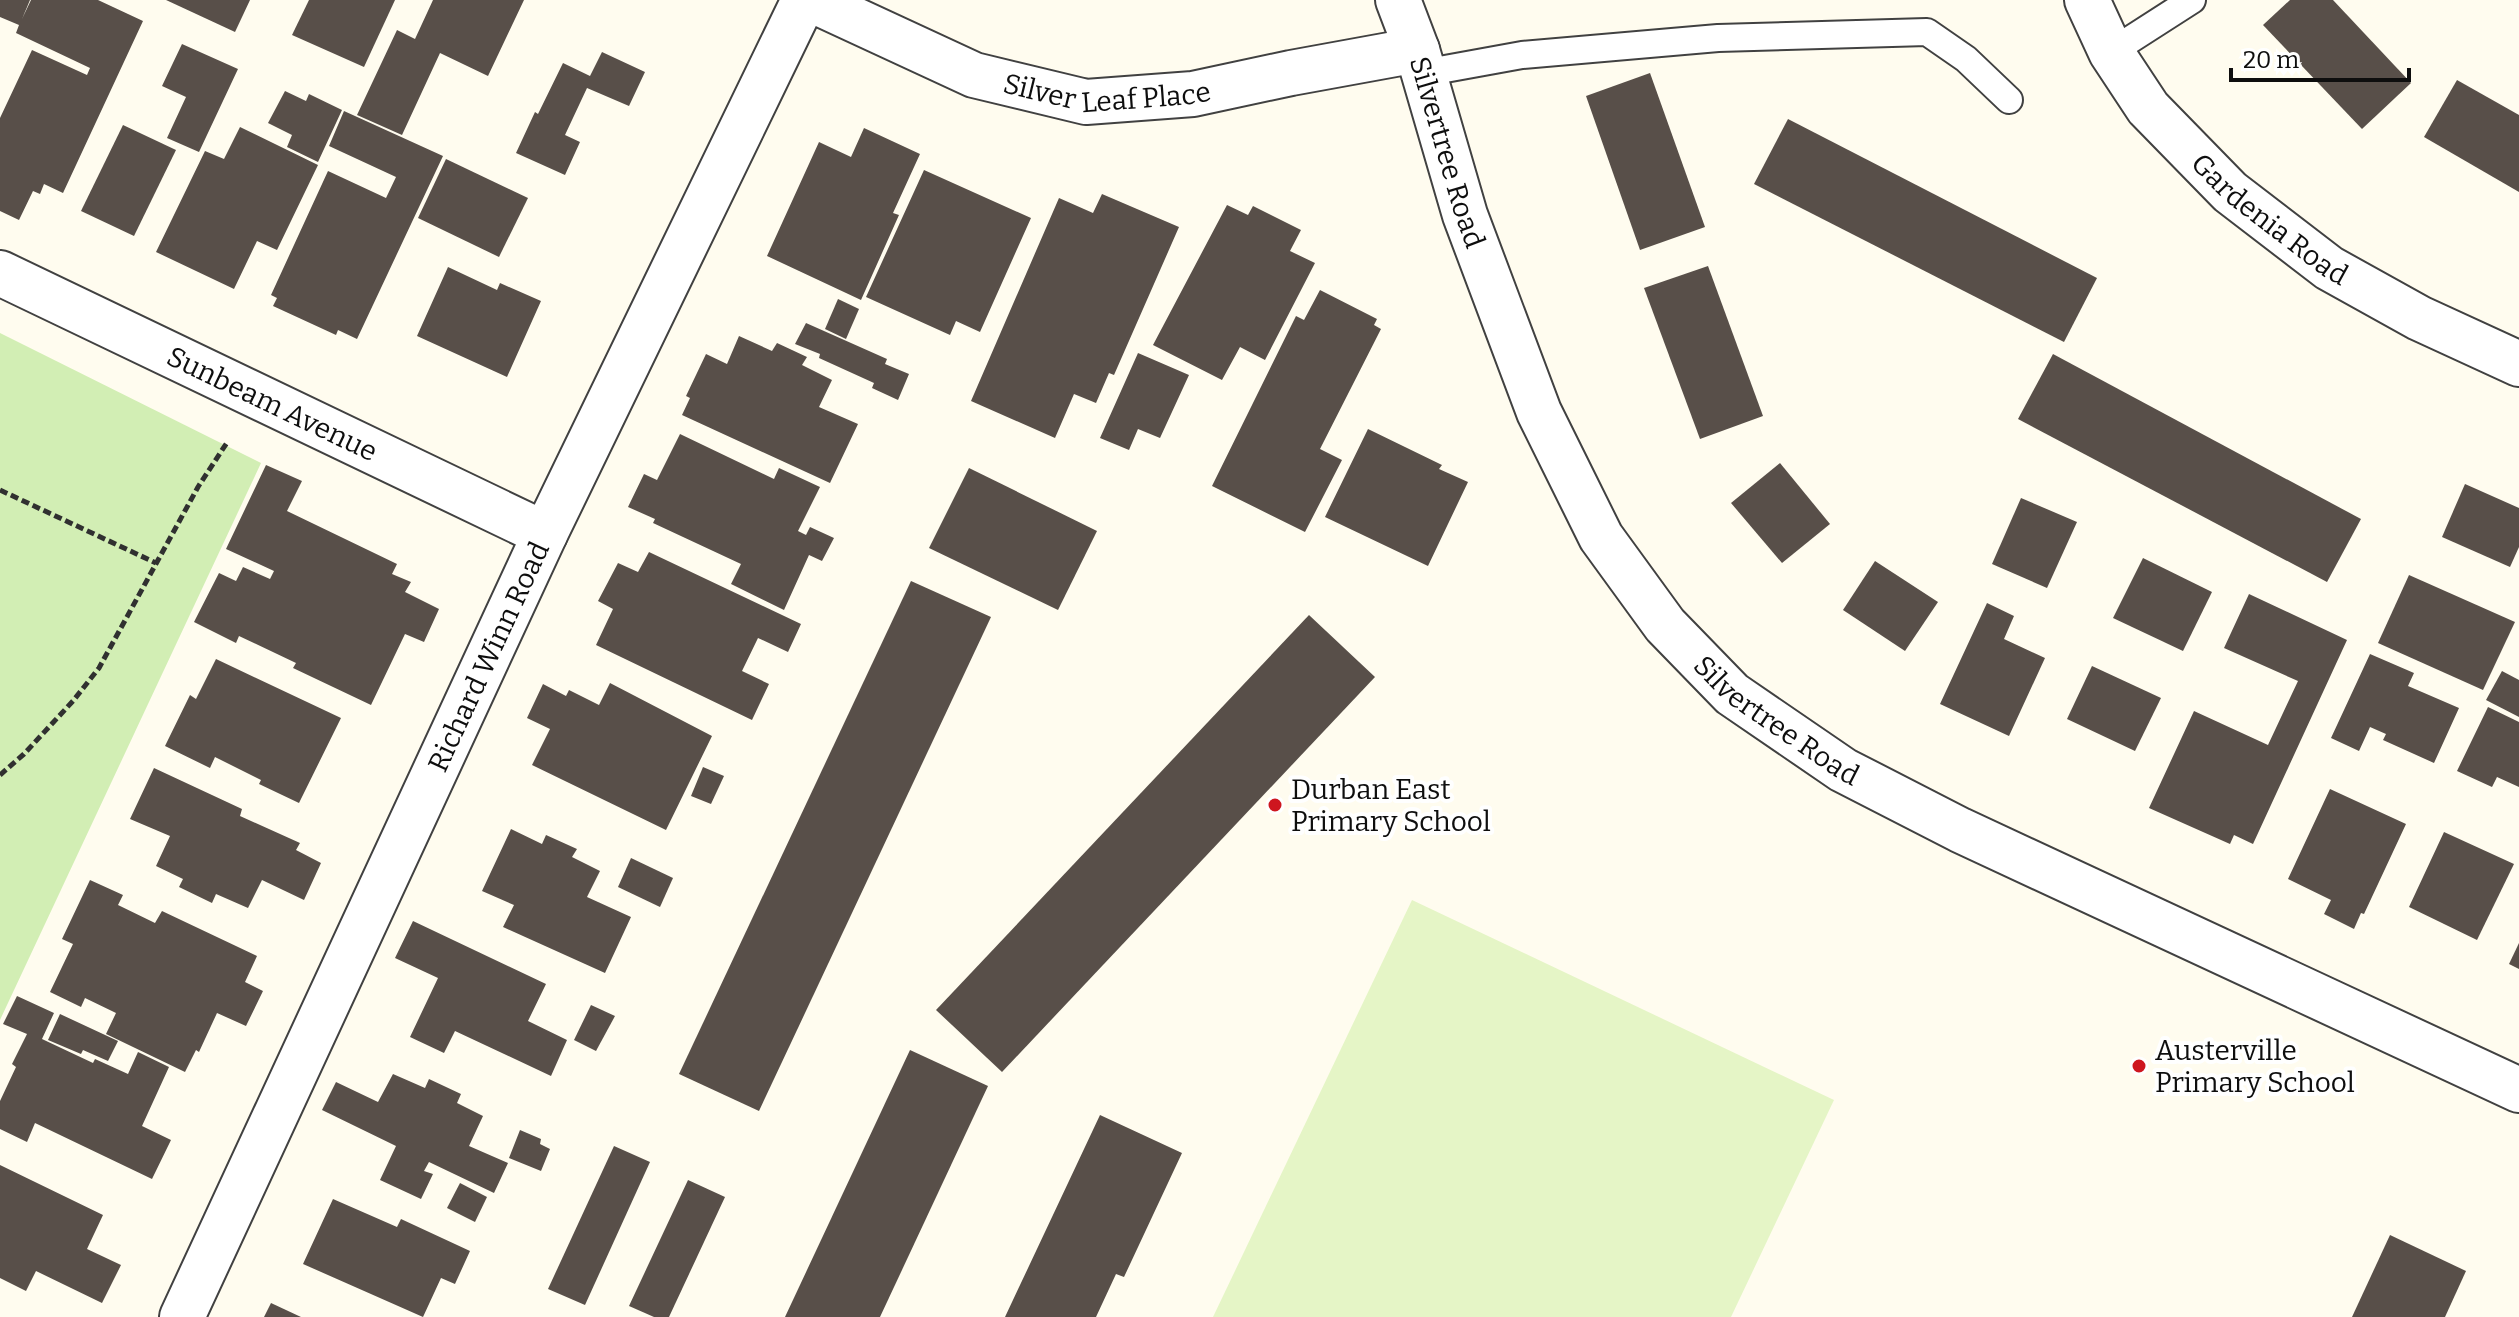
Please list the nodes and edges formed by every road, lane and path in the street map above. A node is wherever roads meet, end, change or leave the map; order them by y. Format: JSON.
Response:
{"nodes":[{"id":1,"x":804,"y":0,"type":"edge"},
{"id":2,"x":812,"y":0,"type":"edge"},
{"id":3,"x":1398,"y":0,"type":"edge"},
{"id":4,"x":2087,"y":0,"type":"edge"},
{"id":5,"x":2192,"y":0,"type":"edge"},
{"id":6,"x":2111,"y":52,"type":"junction"},
{"id":7,"x":1420,"y":62,"type":"junction"},
{"id":8,"x":2009,"y":100,"type":"dead end"},
{"id":9,"x":0,"y":273,"type":"edge"},
{"id":10,"x":2519,"y":364,"type":"edge"},
{"id":11,"x":257,"y":396,"type":"junction"},
{"id":12,"x":0,"y":490,"type":"edge"},
{"id":13,"x":545,"y":534,"type":"junction"},
{"id":14,"x":156,"y":563,"type":"junction"},
{"id":15,"x":0,"y":775,"type":"edge"},
{"id":16,"x":2519,"y":1090,"type":"edge"},
{"id":17,"x":182,"y":1317,"type":"edge"}],
"edges":[{"from":1,"to":13,"type":"street","name":"Richard Winn Road"},
{"from":2,"to":7,"type":"street","name":"Silver Leaf Place"},
{"from":3,"to":7,"type":"street","name":"Silvertree Road"},
{"from":4,"to":6,"type":"street","name":"Gardenia Road"},
{"from":5,"to":6,"type":"lane"},
{"from":6,"to":10,"type":"street","name":"Gardenia Road"},
{"from":7,"to":8,"type":"lane"},
{"from":7,"to":16,"type":"street","name":"Silvertree Road"},
{"from":9,"to":11,"type":"street","name":"Sunbeam Avenue"},
{"from":11,"to":13,"type":"street","name":"Sunbeam Avenue"},
{"from":11,"to":14,"type":"path"},
{"from":12,"to":14,"type":"path"},
{"from":13,"to":17,"type":"street","name":"Richard Winn Road"},
{"from":14,"to":15,"type":"path"}]}
